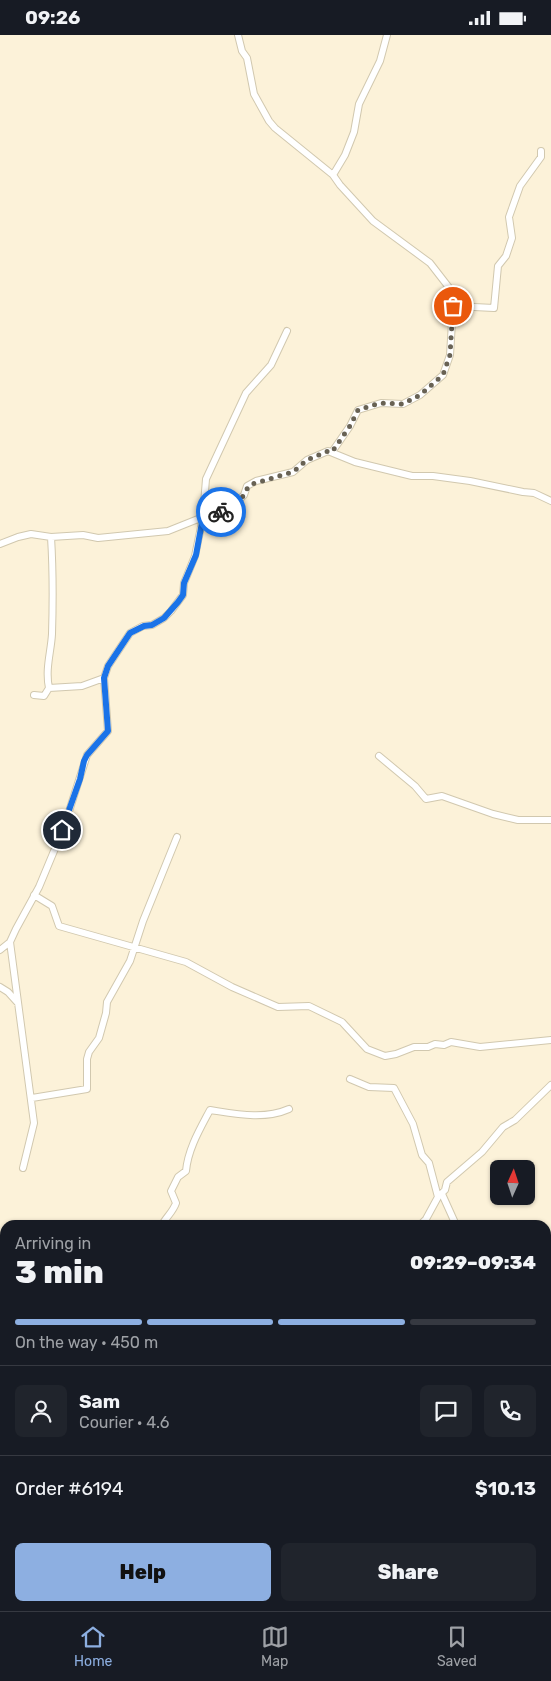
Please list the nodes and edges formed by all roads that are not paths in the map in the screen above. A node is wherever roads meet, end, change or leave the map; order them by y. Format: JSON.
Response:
{"nodes":[{"id":1,"x":238,"y":35,"type":"edge"},
{"id":2,"x":388,"y":35,"type":"edge"},
{"id":3,"x":541,"y":151,"type":"dead end"},
{"id":4,"x":333,"y":175,"type":"junction"},
{"id":5,"x":458,"y":299,"type":"junction"},
{"id":6,"x":287,"y":331,"type":"dead end"},
{"id":7,"x":332,"y":452,"type":"junction"},
{"id":8,"x":551,"y":501,"type":"edge"},
{"id":9,"x":203,"y":517,"type":"junction"},
{"id":10,"x":51,"y":537,"type":"junction"},
{"id":11,"x":0,"y":544,"type":"edge"},
{"id":12,"x":104,"y":678,"type":"junction"},
{"id":13,"x":49,"y":687,"type":"junction"},
{"id":14,"x":34,"y":695,"type":"dead end"},
{"id":15,"x":379,"y":756,"type":"dead end"},
{"id":16,"x":551,"y":819,"type":"edge"},
{"id":17,"x":177,"y":837,"type":"dead end"},
{"id":18,"x":34,"y":895,"type":"junction"},
{"id":19,"x":10,"y":942,"type":"junction"},
{"id":20,"x":135,"y":948,"type":"junction"},
{"id":21,"x":0,"y":950,"type":"edge"},
{"id":22,"x":0,"y":987,"type":"edge"},
{"id":23,"x":17,"y":1003,"type":"junction"},
{"id":24,"x":551,"y":1040,"type":"edge"},
{"id":25,"x":350,"y":1079,"type":"dead end"},
{"id":26,"x":551,"y":1085,"type":"edge"},
{"id":27,"x":32,"y":1098,"type":"junction"},
{"id":28,"x":289,"y":1109,"type":"dead end"},
{"id":29,"x":24,"y":1168,"type":"dead end"},
{"id":30,"x":440,"y":1196,"type":"junction"},
{"id":31,"x":166,"y":1220,"type":"edge"},
{"id":32,"x":425,"y":1220,"type":"edge"},
{"id":33,"x":453,"y":1220,"type":"edge"}],
"edges":[{"from":1,"to":4,"type":"street"},
{"from":2,"to":4,"type":"street"},
{"from":3,"to":5,"type":"street"},
{"from":4,"to":5,"type":"street"},
{"from":5,"to":7,"type":"street"},
{"from":6,"to":9,"type":"street"},
{"from":7,"to":8,"type":"street"},
{"from":7,"to":9,"type":"street"},
{"from":9,"to":10,"type":"street"},
{"from":9,"to":12,"type":"street"},
{"from":10,"to":11,"type":"street"},
{"from":10,"to":13,"type":"street"},
{"from":12,"to":13,"type":"street"},
{"from":12,"to":18,"type":"street"},
{"from":13,"to":14,"type":"street"},
{"from":15,"to":16,"type":"street"},
{"from":17,"to":20,"type":"street"},
{"from":18,"to":19,"type":"street"},
{"from":18,"to":20,"type":"street"},
{"from":19,"to":21,"type":"street"},
{"from":19,"to":23,"type":"street"},
{"from":20,"to":24,"type":"street"},
{"from":20,"to":27,"type":"street"},
{"from":22,"to":23,"type":"street"},
{"from":23,"to":27,"type":"street"},
{"from":25,"to":30,"type":"street"},
{"from":26,"to":30,"type":"street"},
{"from":27,"to":29,"type":"street"},
{"from":28,"to":31,"type":"street"},
{"from":30,"to":32,"type":"street"},
{"from":30,"to":33,"type":"street"}]}
